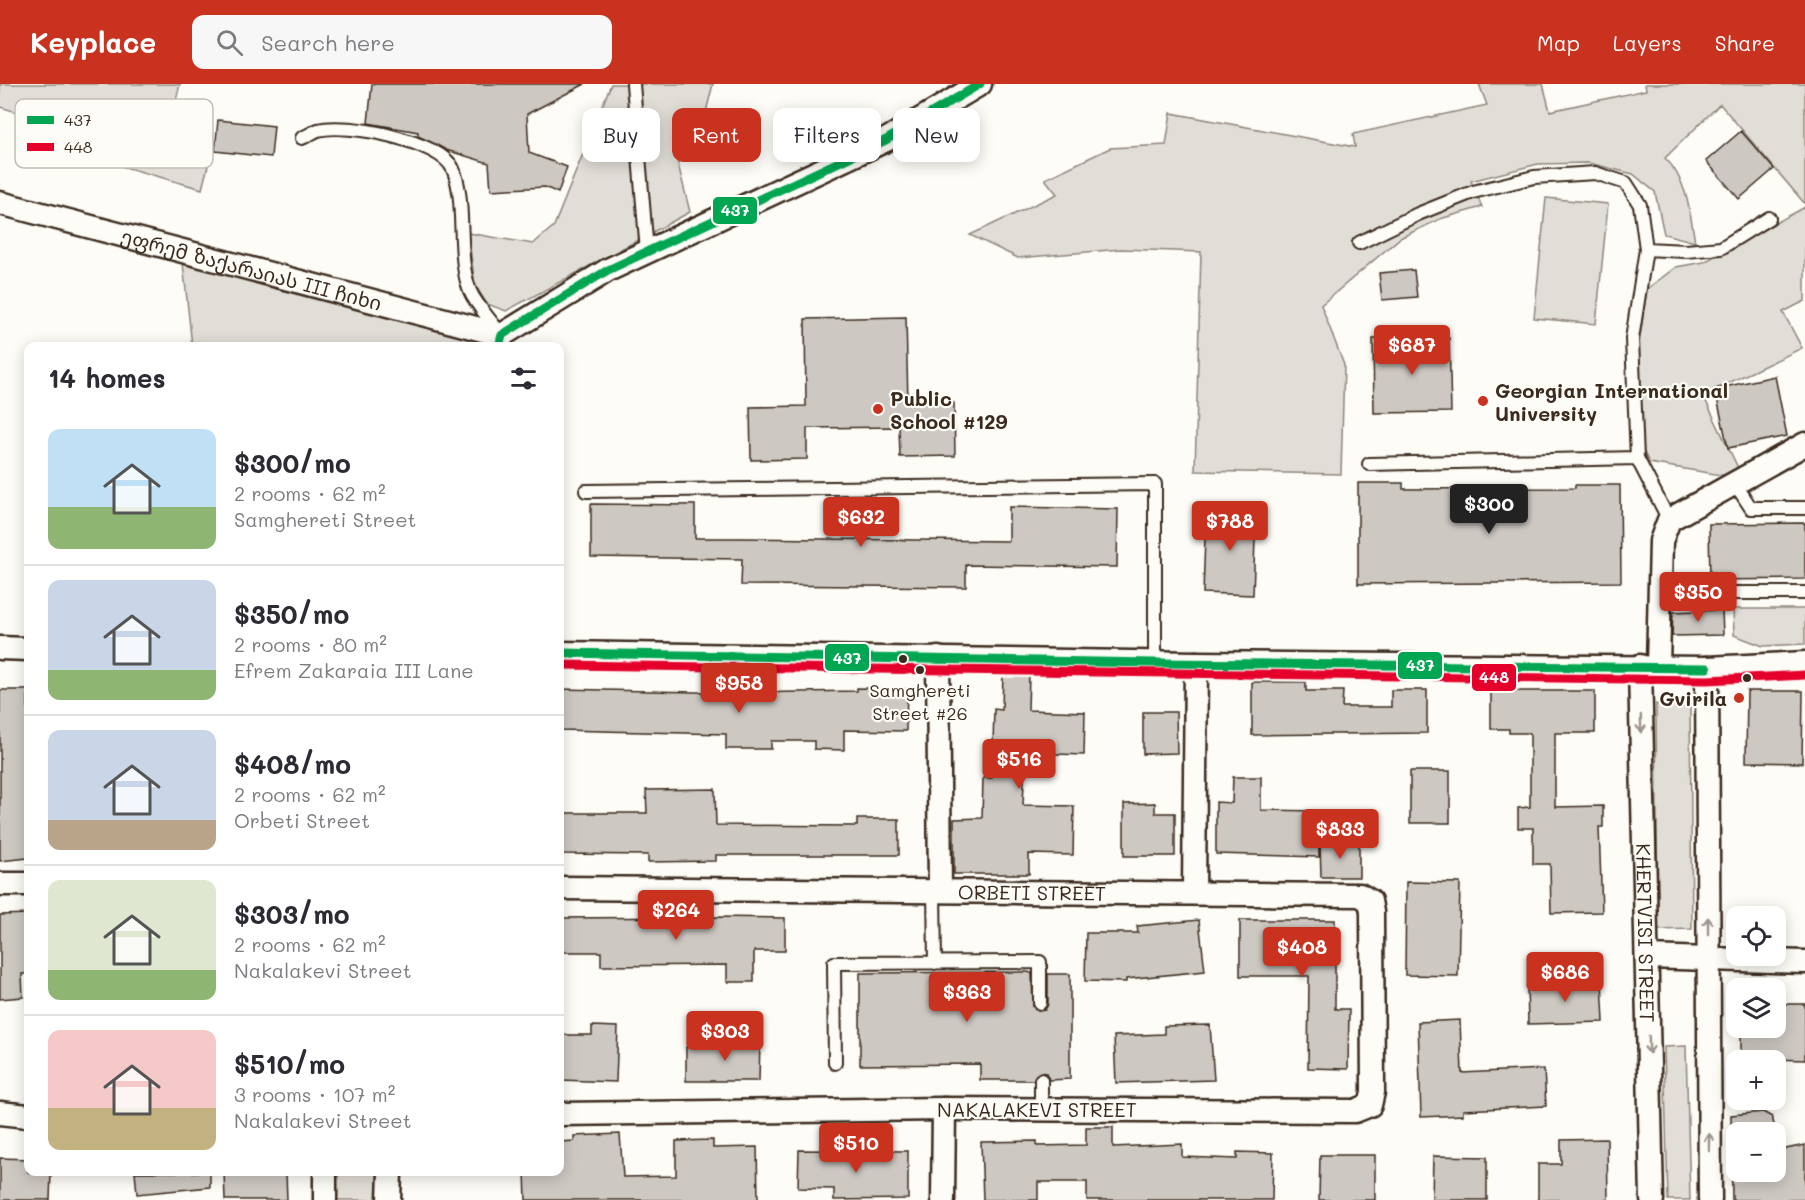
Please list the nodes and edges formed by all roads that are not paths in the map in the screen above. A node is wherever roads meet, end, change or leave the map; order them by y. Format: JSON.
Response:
{"nodes":[{"id":1,"x":633,"y":84,"type":"edge"},
{"id":2,"x":980,"y":84,"type":"edge"},
{"id":3,"x":302,"y":138,"type":"dead end"},
{"id":4,"x":0,"y":203,"type":"edge"},
{"id":5,"x":1769,"y":218,"type":"dead end"},
{"id":6,"x":1359,"y":243,"type":"dead end"},
{"id":7,"x":1646,"y":249,"type":"junction"},
{"id":8,"x":647,"y":252,"type":"junction"},
{"id":9,"x":501,"y":341,"type":"edge"},
{"id":10,"x":1805,"y":444,"type":"edge"},
{"id":11,"x":1637,"y":458,"type":"junction"},
{"id":12,"x":1369,"y":464,"type":"dead end"},
{"id":13,"x":1736,"y":485,"type":"junction"},
{"id":14,"x":586,"y":491,"type":"dead end"},
{"id":15,"x":1805,"y":508,"type":"edge"},
{"id":16,"x":1669,"y":520,"type":"junction"},
{"id":17,"x":1660,"y":593,"type":"junction"},
{"id":18,"x":1805,"y":593,"type":"edge"},
{"id":19,"x":0,"y":648,"type":"edge"},
{"id":20,"x":24,"y":649,"type":"edge"},
{"id":21,"x":564,"y":653,"type":"edge"},
{"id":22,"x":938,"y":658,"type":"junction"},
{"id":23,"x":1155,"y":663,"type":"junction"},
{"id":24,"x":1196,"y":663,"type":"junction"},
{"id":25,"x":1805,"y":663,"type":"edge"},
{"id":26,"x":1649,"y":666,"type":"junction"},
{"id":27,"x":1707,"y":668,"type":"junction"},
{"id":28,"x":0,"y":884,"type":"edge"},
{"id":29,"x":24,"y":884,"type":"edge"},
{"id":30,"x":564,"y":888,"type":"edge"},
{"id":31,"x":937,"y":890,"type":"junction"},
{"id":32,"x":1194,"y":892,"type":"junction"},
{"id":33,"x":1647,"y":957,"type":"junction"},
{"id":34,"x":1708,"y":961,"type":"junction"},
{"id":35,"x":1805,"y":962,"type":"edge"},
{"id":36,"x":936,"y":963,"type":"junction"},
{"id":37,"x":1040,"y":1003,"type":"dead end"},
{"id":38,"x":1372,"y":1034,"type":"joint"},
{"id":39,"x":835,"y":1063,"type":"dead end"},
{"id":40,"x":1041,"y":1080,"type":"dead end"},
{"id":41,"x":944,"y":1109,"type":"junction"},
{"id":42,"x":1041,"y":1109,"type":"junction"},
{"id":43,"x":0,"y":1113,"type":"edge"},
{"id":44,"x":564,"y":1114,"type":"edge"},
{"id":45,"x":24,"y":1116,"type":"edge"},
{"id":46,"x":325,"y":1176,"type":"edge"},
{"id":47,"x":390,"y":1176,"type":"edge"},
{"id":48,"x":325,"y":1200,"type":"edge"},
{"id":49,"x":389,"y":1200,"type":"edge"},
{"id":50,"x":943,"y":1200,"type":"edge"},
{"id":51,"x":1652,"y":1200,"type":"edge"},
{"id":52,"x":1710,"y":1200,"type":"edge"}],
"edges":[{"from":1,"to":8,"type":"lane"},
{"from":2,"to":8,"type":"street"},
{"from":3,"to":9,"type":"lane"},
{"from":4,"to":9,"type":"street","name":"ეფრემ ზაქარაიას III ჩიხი"},
{"from":5,"to":7,"type":"lane"},
{"from":6,"to":7,"type":"lane"},
{"from":7,"to":11,"type":"lane"},
{"from":8,"to":9,"type":"street"},
{"from":10,"to":13,"type":"street"},
{"from":11,"to":12,"type":"lane"},
{"from":11,"to":16,"type":"lane"},
{"from":13,"to":15,"type":"lane"},
{"from":13,"to":16,"type":"street"},
{"from":14,"to":23,"type":"lane"},
{"from":16,"to":17,"type":"street","name":"KHERTVISI STREET"},
{"from":17,"to":18,"type":"lane"},
{"from":17,"to":26,"type":"street","name":"KHERTVISI STREET"},
{"from":19,"to":20,"type":"street"},
{"from":21,"to":22,"type":"street"},
{"from":22,"to":23,"type":"street"},
{"from":22,"to":31,"type":"street"},
{"from":23,"to":24,"type":"street"},
{"from":24,"to":26,"type":"street"},
{"from":24,"to":32,"type":"street"},
{"from":25,"to":27,"type":"street"},
{"from":26,"to":27,"type":"street"},
{"from":26,"to":33,"type":"street","name":"KHERTVISI STREET","one_way":true},
{"from":34,"to":27,"type":"street","one_way":true},
{"from":28,"to":29,"type":"street"},
{"from":30,"to":31,"type":"street","name":"ORBETI STREET"},
{"from":31,"to":32,"type":"street","name":"ORBETI STREET"},
{"from":31,"to":36,"type":"lane"},
{"from":32,"to":38,"type":"street","name":"ORBETI STREET"},
{"from":33,"to":34,"type":"street"},
{"from":33,"to":51,"type":"street","name":"KHERTVISI STREET","one_way":true},
{"from":34,"to":35,"type":"street"},
{"from":52,"to":34,"type":"street","one_way":true},
{"from":36,"to":37,"type":"lane"},
{"from":36,"to":39,"type":"lane"},
{"from":38,"to":42,"type":"street","name":"NAKALAKEVI STREET"},
{"from":40,"to":42,"type":"lane"},
{"from":41,"to":42,"type":"street","name":"NAKALAKEVI STREET"},
{"from":41,"to":44,"type":"street","name":"NAKALAKEVI STREET"},
{"from":41,"to":50,"type":"street"},
{"from":43,"to":45,"type":"street"},
{"from":46,"to":48,"type":"street"},
{"from":47,"to":49,"type":"street"}]}
